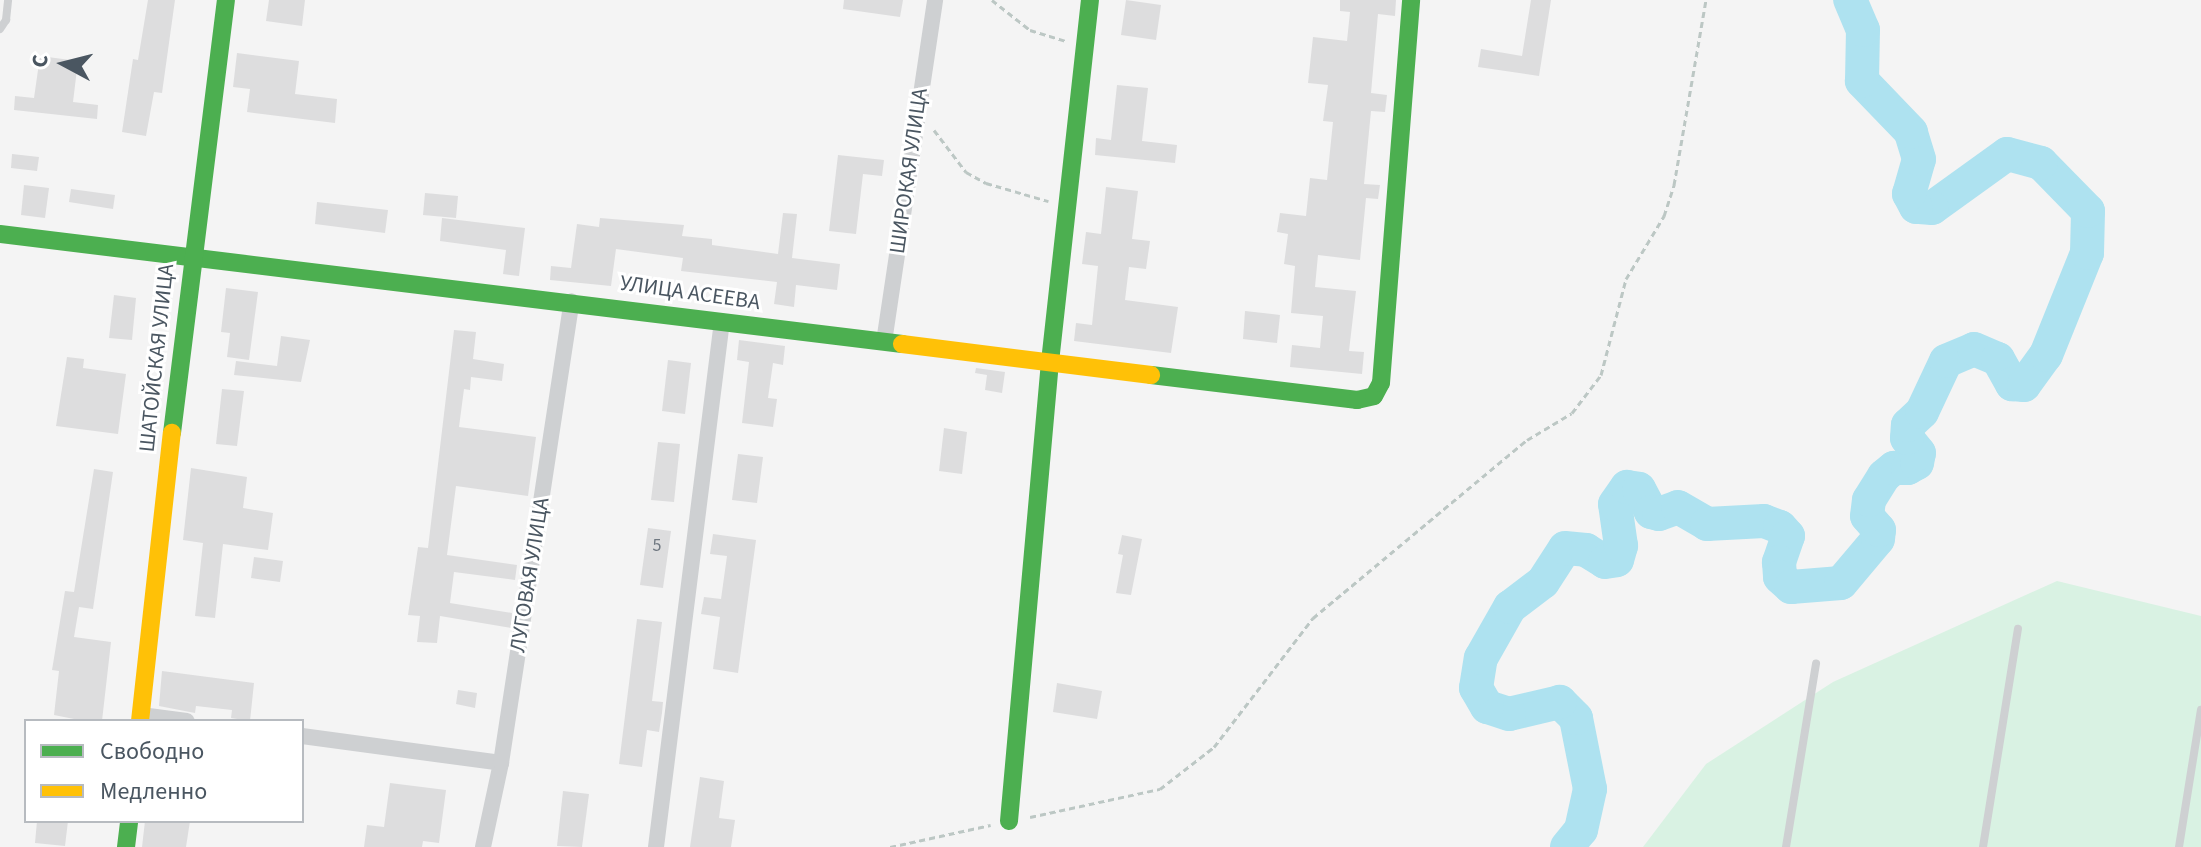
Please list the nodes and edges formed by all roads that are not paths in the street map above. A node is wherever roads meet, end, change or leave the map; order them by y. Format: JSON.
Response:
{"nodes":[{"id":1,"x":8,"y":0,"type":"edge"},
{"id":2,"x":226,"y":0,"type":"edge"},
{"id":3,"x":935,"y":0,"type":"edge"},
{"id":4,"x":1090,"y":0,"type":"edge"},
{"id":5,"x":1411,"y":0,"type":"edge"},
{"id":6,"x":0,"y":29,"type":"edge"},
{"id":7,"x":0,"y":234,"type":"edge"},
{"id":8,"x":192,"y":256,"type":"junction"},
{"id":9,"x":572,"y":301,"type":"junction"},
{"id":10,"x":722,"y":321,"type":"junction"},
{"id":11,"x":884,"y":342,"type":"junction"},
{"id":12,"x":1050,"y":362,"type":"junction"},
{"id":13,"x":2018,"y":629,"type":"dead end"},
{"id":14,"x":1816,"y":663,"type":"dead end"},
{"id":15,"x":2201,"y":710,"type":"edge"},
{"id":16,"x":141,"y":718,"type":"edge"},
{"id":17,"x":304,"y":736,"type":"edge"},
{"id":18,"x":501,"y":763,"type":"junction"},
{"id":19,"x":1009,"y":821,"type":"road end"},
{"id":20,"x":129,"y":823,"type":"edge"},
{"id":21,"x":126,"y":847,"type":"edge"},
{"id":22,"x":483,"y":847,"type":"edge"},
{"id":23,"x":656,"y":847,"type":"edge"},
{"id":24,"x":1786,"y":847,"type":"edge"},
{"id":25,"x":1983,"y":847,"type":"edge"},
{"id":26,"x":2179,"y":847,"type":"edge"}],
"edges":[{"from":1,"to":6,"type":"lane"},
{"from":2,"to":8,"type":"street","name":"ШАТОЙСКАЯ УЛИЦА"},
{"from":3,"to":11,"type":"street","name":"ШИРОКАЯ УЛИЦА"},
{"from":4,"to":12,"type":"street"},
{"from":5,"to":12,"type":"street","name":"УЛИЦА АСЕЕВА"},
{"from":7,"to":8,"type":"street","name":"УЛИЦА АСЕЕВА"},
{"from":8,"to":9,"type":"street","name":"УЛИЦА АСЕЕВА"},
{"from":8,"to":16,"type":"street","name":"ШАТОЙСКАЯ УЛИЦА"},
{"from":9,"to":10,"type":"street","name":"УЛИЦА АСЕЕВА"},
{"from":9,"to":18,"type":"street","name":"ЛУГОВАЯ УЛИЦА"},
{"from":10,"to":11,"type":"street","name":"УЛИЦА АСЕЕВА"},
{"from":10,"to":23,"type":"street"},
{"from":11,"to":12,"type":"street","name":"УЛИЦА АСЕЕВА"},
{"from":12,"to":19,"type":"street"},
{"from":13,"to":25,"type":"lane"},
{"from":14,"to":24,"type":"lane"},
{"from":15,"to":26,"type":"lane"},
{"from":17,"to":18,"type":"street"},
{"from":18,"to":22,"type":"street","name":"ЛУГОВАЯ УЛИЦА"},
{"from":20,"to":21,"type":"street"}]}
